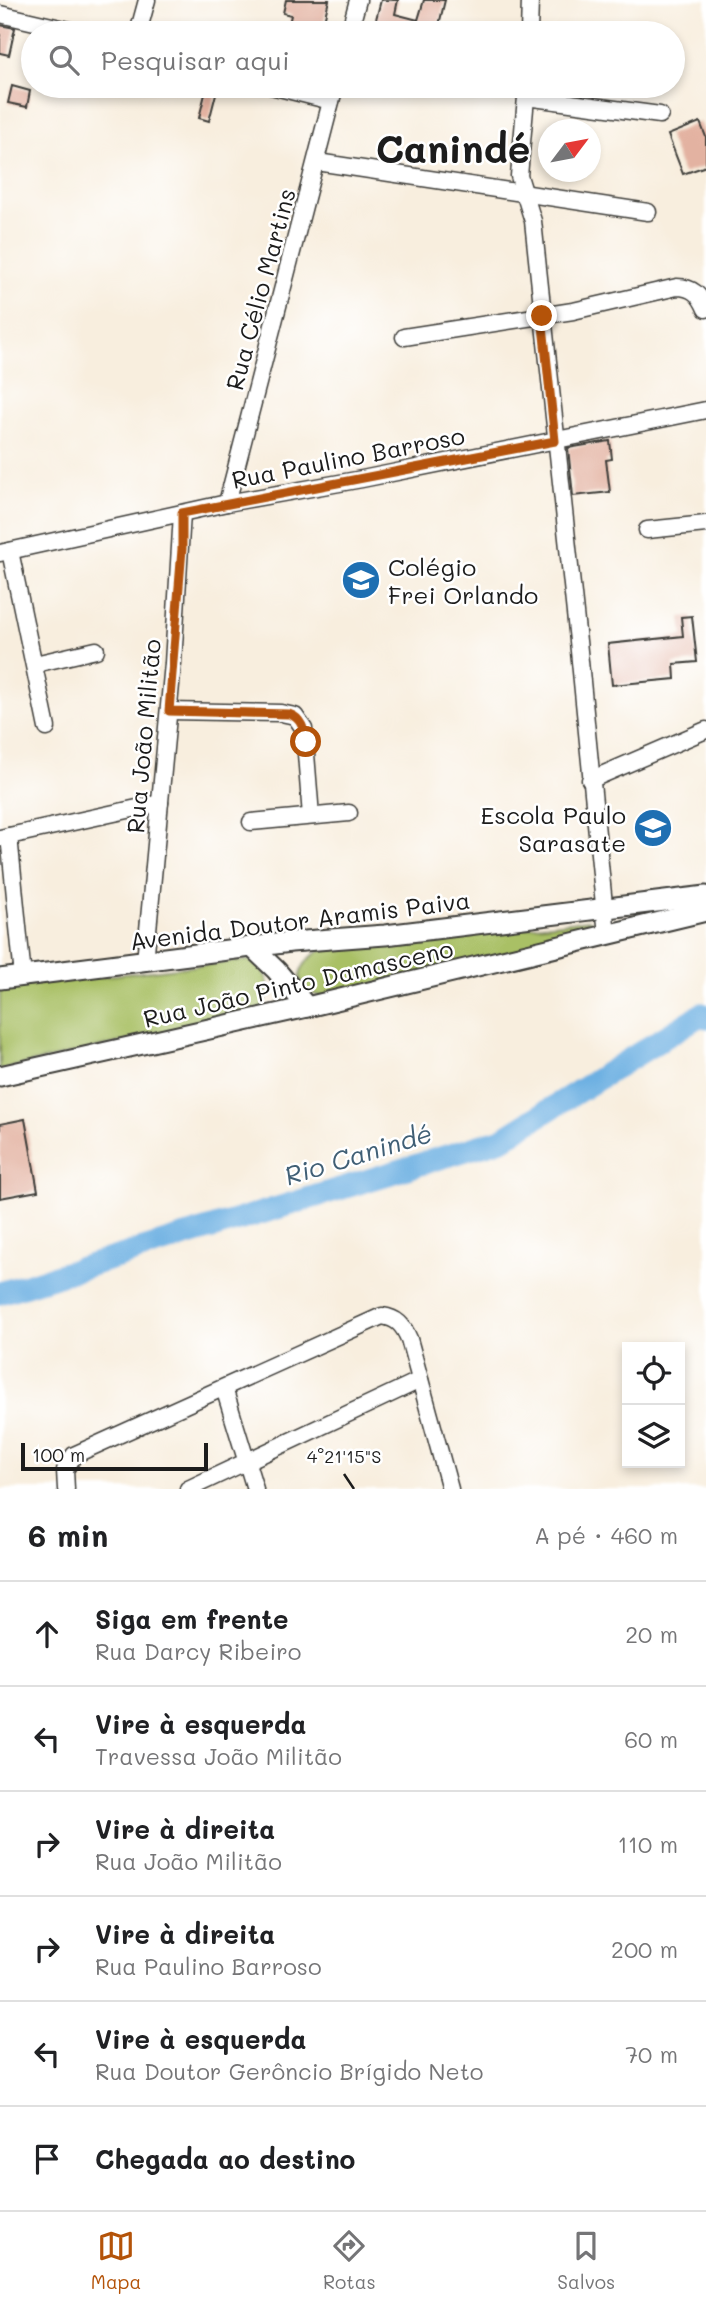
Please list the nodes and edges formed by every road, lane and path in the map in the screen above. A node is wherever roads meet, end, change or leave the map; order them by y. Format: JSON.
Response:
{"nodes":[{"id":1,"x":147,"y":0,"type":"edge"},
{"id":2,"x":358,"y":0,"type":"edge"},
{"id":3,"x":530,"y":0,"type":"edge"},
{"id":4,"x":0,"y":14,"type":"edge"},
{"id":5,"x":30,"y":21,"type":"edge"},
{"id":6,"x":141,"y":21,"type":"edge"},
{"id":7,"x":352,"y":21,"type":"edge"},
{"id":8,"x":529,"y":21,"type":"edge"},
{"id":9,"x":332,"y":98,"type":"edge"},
{"id":10,"x":526,"y":98,"type":"edge"},
{"id":11,"x":566,"y":98,"type":"edge"},
{"id":12,"x":660,"y":115,"type":"dead end"},
{"id":13,"x":317,"y":162,"type":"junction"},
{"id":14,"x":523,"y":192,"type":"junction"},
{"id":15,"x":648,"y":212,"type":"dead end"},
{"id":16,"x":706,"y":309,"type":"edge"},
{"id":17,"x":542,"y":316,"type":"junction"},
{"id":18,"x":404,"y":337,"type":"dead end"},
{"id":19,"x":706,"y":410,"type":"edge"},
{"id":20,"x":555,"y":441,"type":"junction"},
{"id":21,"x":227,"y":503,"type":"junction"},
{"id":22,"x":182,"y":513,"type":"junction"},
{"id":23,"x":706,"y":524,"type":"edge"},
{"id":24,"x":647,"y":530,"type":"dead end"},
{"id":25,"x":5,"y":552,"type":"edge"},
{"id":26,"x":96,"y":650,"type":"dead end"},
{"id":27,"x":35,"y":664,"type":"junction"},
{"id":28,"x":169,"y":711,"type":"junction"},
{"id":29,"x":47,"y":728,"type":"dead end"},
{"id":30,"x":706,"y":730,"type":"edge"},
{"id":31,"x":590,"y":780,"type":"junction"},
{"id":32,"x":160,"y":803,"type":"junction"},
{"id":33,"x":349,"y":813,"type":"dead end"},
{"id":34,"x":311,"y":816,"type":"junction"},
{"id":35,"x":251,"y":821,"type":"dead end"},
{"id":36,"x":4,"y":837,"type":"edge"},
{"id":37,"x":706,"y":896,"type":"edge"},
{"id":38,"x":605,"y":909,"type":"junction"},
{"id":39,"x":706,"y":911,"type":"edge"},
{"id":40,"x":607,"y":935,"type":"junction"},
{"id":41,"x":252,"y":947,"type":"junction"},
{"id":42,"x":145,"y":962,"type":"junction"},
{"id":43,"x":23,"y":977,"type":"junction"},
{"id":44,"x":0,"y":979,"type":"edge"},
{"id":45,"x":307,"y":1007,"type":"junction"},
{"id":46,"x":0,"y":1076,"type":"edge"},
{"id":47,"x":420,"y":1380,"type":"junction"},
{"id":48,"x":223,"y":1388,"type":"junction"},
{"id":49,"x":246,"y":1460,"type":"junction"},
{"id":50,"x":66,"y":1489,"type":"edge"},
{"id":51,"x":188,"y":1489,"type":"edge"},
{"id":52,"x":256,"y":1489,"type":"edge"},
{"id":53,"x":450,"y":1489,"type":"edge"}],
"edges":[{"from":1,"to":6,"type":"street"},
{"from":2,"to":7,"type":"street"},
{"from":3,"to":8,"type":"street"},
{"from":4,"to":5,"type":"street"},
{"from":9,"to":13,"type":"street","name":"Rua Célio Martins"},
{"from":10,"to":14,"type":"street"},
{"from":11,"to":12,"type":"street"},
{"from":13,"to":14,"type":"street"},
{"from":13,"to":21,"type":"street","name":"Rua Célio Martins"},
{"from":14,"to":15,"type":"street"},
{"from":14,"to":17,"type":"street"},
{"from":16,"to":17,"type":"street"},
{"from":17,"to":18,"type":"street"},
{"from":17,"to":20,"type":"street"},
{"from":19,"to":20,"type":"street","name":"Rua Paulino Barroso"},
{"from":20,"to":21,"type":"street","name":"Rua Paulino Barroso"},
{"from":20,"to":31,"type":"street"},
{"from":21,"to":22,"type":"street","name":"Rua Paulino Barroso"},
{"from":22,"to":25,"type":"street","name":"Rua Paulino Barroso"},
{"from":22,"to":28,"type":"street","name":"Rua João Militão"},
{"from":23,"to":24,"type":"street"},
{"from":25,"to":27,"type":"street"},
{"from":26,"to":27,"type":"street"},
{"from":27,"to":29,"type":"street"},
{"from":28,"to":32,"type":"street","name":"Rua João Militão"},
{"from":28,"to":34,"type":"street"},
{"from":30,"to":31,"type":"street"},
{"from":31,"to":38,"type":"street"},
{"from":32,"to":36,"type":"street"},
{"from":32,"to":42,"type":"street","name":"Rua João Militão"},
{"from":33,"to":34,"type":"street"},
{"from":34,"to":35,"type":"street"},
{"from":36,"to":43,"type":"street"},
{"from":37,"to":38,"type":"main road","name":"Avenida Doutor Aramis Paiva"},
{"from":38,"to":40,"type":"street"},
{"from":38,"to":41,"type":"main road","name":"Avenida Doutor Aramis Paiva"},
{"from":39,"to":40,"type":"main road","name":"Rua João Pinto Damasceno"},
{"from":40,"to":45,"type":"main road","name":"Rua João Pinto Damasceno"},
{"from":41,"to":42,"type":"main road","name":"Avenida Doutor Aramis Paiva"},
{"from":41,"to":45,"type":"main road"},
{"from":42,"to":43,"type":"main road","name":"Avenida Doutor Aramis Paiva"},
{"from":43,"to":44,"type":"main road","name":"Avenida Doutor Aramis Paiva"},
{"from":45,"to":46,"type":"main road","name":"Rua João Pinto Damasceno"},
{"from":47,"to":48,"type":"street"},
{"from":47,"to":49,"type":"street"},
{"from":47,"to":53,"type":"street"},
{"from":48,"to":49,"type":"street"},
{"from":48,"to":50,"type":"street"},
{"from":49,"to":51,"type":"street"},
{"from":49,"to":52,"type":"street"}]}
